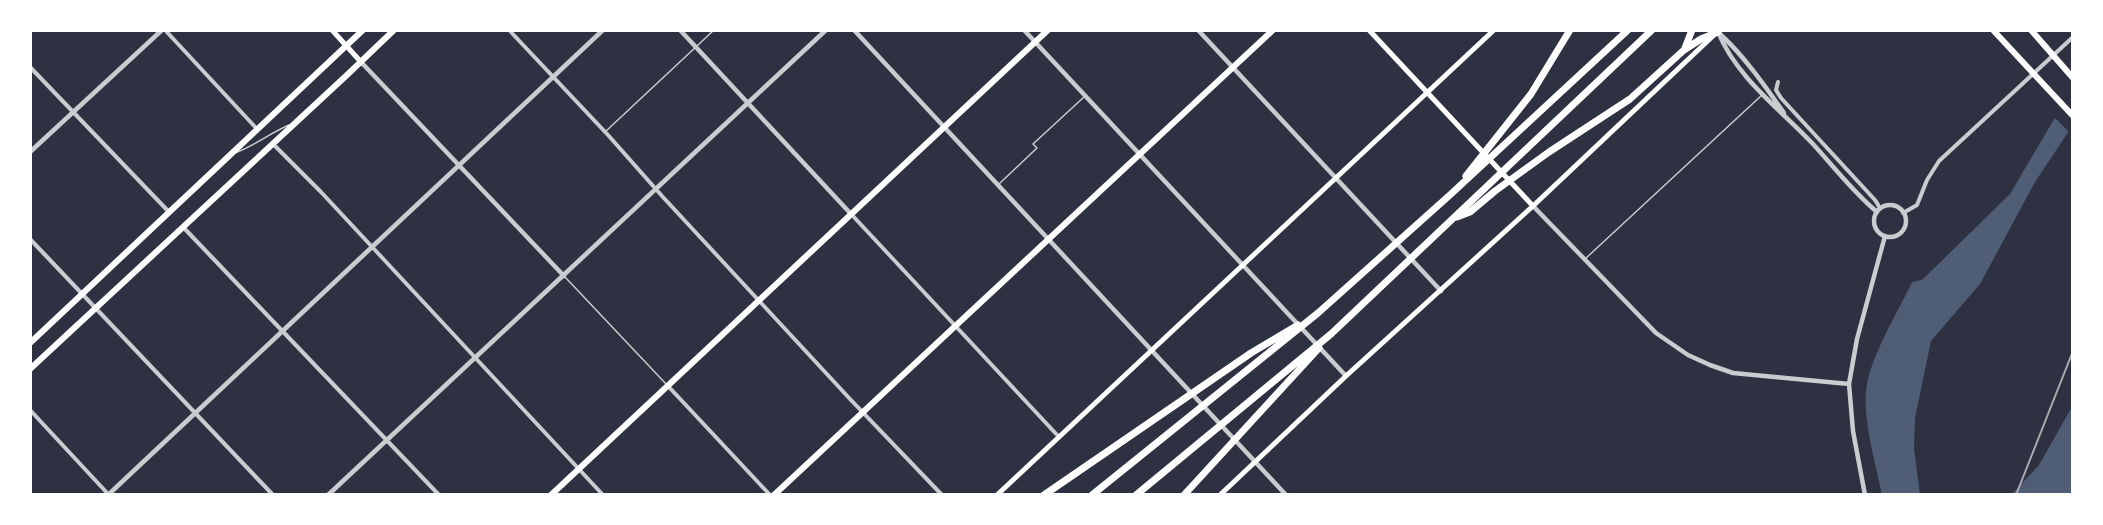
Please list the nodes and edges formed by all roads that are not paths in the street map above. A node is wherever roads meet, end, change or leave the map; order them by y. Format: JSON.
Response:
{"nodes":[{"id":1,"x":163,"y":30,"type":"edge"},
{"id":2,"x":332,"y":30,"type":"edge"},
{"id":3,"x":363,"y":30,"type":"edge"},
{"id":4,"x":393,"y":30,"type":"edge"},
{"id":5,"x":509,"y":30,"type":"edge"},
{"id":6,"x":603,"y":30,"type":"edge"},
{"id":7,"x":680,"y":30,"type":"edge"},
{"id":8,"x":714,"y":30,"type":"edge"},
{"id":9,"x":826,"y":30,"type":"edge"},
{"id":10,"x":854,"y":30,"type":"edge"},
{"id":11,"x":1024,"y":30,"type":"edge"},
{"id":12,"x":1048,"y":30,"type":"edge"},
{"id":13,"x":1198,"y":30,"type":"edge"},
{"id":14,"x":1273,"y":30,"type":"edge"},
{"id":15,"x":1369,"y":30,"type":"edge"},
{"id":16,"x":1494,"y":30,"type":"edge"},
{"id":17,"x":1570,"y":30,"type":"edge"},
{"id":18,"x":1628,"y":30,"type":"edge"},
{"id":19,"x":1652,"y":30,"type":"edge"},
{"id":20,"x":1692,"y":30,"type":"edge"},
{"id":21,"x":1993,"y":30,"type":"edge"},
{"id":22,"x":2031,"y":30,"type":"edge"},
{"id":23,"x":1718,"y":31,"type":"edge"},
{"id":24,"x":2073,"y":37,"type":"edge"},
{"id":25,"x":1035,"y":42,"type":"junction"},
{"id":26,"x":347,"y":46,"type":"junction"},
{"id":27,"x":695,"y":47,"type":"junction"},
{"id":28,"x":1684,"y":50,"type":"junction"},
{"id":29,"x":361,"y":62,"type":"junction"},
{"id":30,"x":30,"y":67,"type":"edge"},
{"id":31,"x":1233,"y":67,"type":"junction"},
{"id":32,"x":553,"y":76,"type":"junction"},
{"id":33,"x":2073,"y":78,"type":"edge"},
{"id":34,"x":1778,"y":82,"type":"dead end"},
{"id":35,"x":1427,"y":92,"type":"junction"},
{"id":36,"x":1085,"y":95,"type":"junction"},
{"id":37,"x":1763,"y":95,"type":"junction"},
{"id":38,"x":747,"y":103,"type":"junction"},
{"id":39,"x":73,"y":112,"type":"junction"},
{"id":40,"x":2073,"y":117,"type":"edge"},
{"id":41,"x":1789,"y":120,"type":"junction"},
{"id":42,"x":296,"y":123,"type":"junction"},
{"id":43,"x":945,"y":126,"type":"junction"},
{"id":44,"x":257,"y":129,"type":"junction"},
{"id":45,"x":605,"y":132,"type":"junction"},
{"id":46,"x":273,"y":144,"type":"junction"},
{"id":47,"x":30,"y":152,"type":"edge"},
{"id":48,"x":1140,"y":154,"type":"junction"},
{"id":49,"x":229,"y":156,"type":"junction"},
{"id":50,"x":459,"y":165,"type":"junction"},
{"id":51,"x":1335,"y":179,"type":"junction"},
{"id":52,"x":998,"y":185,"type":"junction"},
{"id":53,"x":656,"y":190,"type":"junction"},
{"id":54,"x":1451,"y":194,"type":"junction"},
{"id":55,"x":1533,"y":206,"type":"junction"},
{"id":56,"x":1879,"y":210,"type":"junction"},
{"id":57,"x":169,"y":212,"type":"junction"},
{"id":58,"x":1903,"y":213,"type":"junction"},
{"id":59,"x":851,"y":214,"type":"junction"},
{"id":60,"x":1452,"y":219,"type":"junction"},
{"id":61,"x":183,"y":227,"type":"junction"},
{"id":62,"x":1885,"y":236,"type":"junction"},
{"id":63,"x":30,"y":239,"type":"edge"},
{"id":64,"x":1048,"y":239,"type":"junction"},
{"id":65,"x":372,"y":247,"type":"junction"},
{"id":66,"x":1584,"y":260,"type":"junction"},
{"id":67,"x":1243,"y":266,"type":"junction"},
{"id":68,"x":564,"y":276,"type":"junction"},
{"id":69,"x":1441,"y":291,"type":"junction"},
{"id":70,"x":81,"y":294,"type":"junction"},
{"id":71,"x":759,"y":300,"type":"junction"},
{"id":72,"x":95,"y":308,"type":"junction"},
{"id":73,"x":1318,"y":314,"type":"junction"},
{"id":74,"x":955,"y":326,"type":"junction"},
{"id":75,"x":282,"y":331,"type":"junction"},
{"id":76,"x":1331,"y":334,"type":"junction"},
{"id":77,"x":30,"y":343,"type":"edge"},
{"id":78,"x":1152,"y":350,"type":"junction"},
{"id":79,"x":475,"y":358,"type":"junction"},
{"id":80,"x":30,"y":369,"type":"edge"},
{"id":81,"x":1346,"y":376,"type":"junction"},
{"id":82,"x":1849,"y":384,"type":"junction"},
{"id":83,"x":667,"y":386,"type":"junction"},
{"id":84,"x":30,"y":410,"type":"edge"},
{"id":85,"x":862,"y":412,"type":"junction"},
{"id":86,"x":195,"y":413,"type":"junction"},
{"id":87,"x":1059,"y":437,"type":"junction"},
{"id":88,"x":387,"y":441,"type":"junction"},
{"id":89,"x":1255,"y":462,"type":"junction"},
{"id":90,"x":579,"y":469,"type":"junction"},
{"id":91,"x":109,"y":495,"type":"edge"},
{"id":92,"x":273,"y":495,"type":"edge"},
{"id":93,"x":328,"y":495,"type":"edge"},
{"id":94,"x":439,"y":495,"type":"edge"},
{"id":95,"x":551,"y":495,"type":"edge"},
{"id":96,"x":603,"y":495,"type":"edge"},
{"id":97,"x":772,"y":495,"type":"edge"},
{"id":98,"x":942,"y":495,"type":"edge"},
{"id":99,"x":997,"y":495,"type":"edge"},
{"id":100,"x":1044,"y":495,"type":"edge"},
{"id":101,"x":1092,"y":495,"type":"edge"},
{"id":102,"x":1136,"y":495,"type":"edge"},
{"id":103,"x":1184,"y":495,"type":"edge"},
{"id":104,"x":1220,"y":495,"type":"edge"},
{"id":105,"x":1286,"y":495,"type":"edge"},
{"id":106,"x":1865,"y":495,"type":"edge"}],
"edges":[{"from":1,"to":39,"type":"street"},
{"from":1,"to":44,"type":"street"},
{"from":2,"to":26,"type":"main road"},
{"from":3,"to":26,"type":"main road"},
{"from":4,"to":29,"type":"main road"},
{"from":5,"to":32,"type":"street"},
{"from":6,"to":32,"type":"street"},
{"from":7,"to":27,"type":"street"},
{"from":8,"to":27,"type":"lane"},
{"from":9,"to":38,"type":"street"},
{"from":10,"to":43,"type":"street"},
{"from":11,"to":25,"type":"street"},
{"from":12,"to":25,"type":"main road"},
{"from":13,"to":31,"type":"street"},
{"from":14,"to":31,"type":"main road"},
{"from":15,"to":35,"type":"main road"},
{"from":16,"to":35,"type":"main road"},
{"from":17,"to":54,"type":"highway"},
{"from":18,"to":54,"type":"highway"},
{"from":19,"to":60,"type":"highway"},
{"from":20,"to":28,"type":"highway"},
{"from":21,"to":40,"type":"main road"},
{"from":22,"to":33,"type":"main road"},
{"from":23,"to":28,"type":"highway"},
{"from":23,"to":37,"type":"street"},
{"from":23,"to":41,"type":"street"},
{"from":23,"to":55,"type":"main road"},
{"from":24,"to":58,"type":"street"},
{"from":25,"to":36,"type":"street"},
{"from":25,"to":43,"type":"main road"},
{"from":26,"to":29,"type":"main road"},
{"from":26,"to":44,"type":"main road"},
{"from":27,"to":38,"type":"street"},
{"from":27,"to":45,"type":"lane"},
{"from":28,"to":60,"type":"highway"},
{"from":29,"to":42,"type":"main road"},
{"from":29,"to":50,"type":"street"},
{"from":30,"to":39,"type":"street"},
{"from":31,"to":48,"type":"main road"},
{"from":31,"to":51,"type":"street"},
{"from":32,"to":45,"type":"street"},
{"from":32,"to":50,"type":"street"},
{"from":34,"to":56,"type":"street"},
{"from":35,"to":51,"type":"main road"},
{"from":35,"to":55,"type":"main road"},
{"from":36,"to":48,"type":"street"},
{"from":36,"to":52,"type":"lane"},
{"from":37,"to":41,"type":"street"},
{"from":37,"to":66,"type":"lane"},
{"from":38,"to":53,"type":"street"},
{"from":38,"to":59,"type":"street"},
{"from":39,"to":47,"type":"street"},
{"from":39,"to":57,"type":"street"},
{"from":41,"to":56,"type":"street"},
{"from":42,"to":46,"type":"main road"},
{"from":42,"to":49,"type":"lane"},
{"from":43,"to":52,"type":"street"},
{"from":43,"to":59,"type":"main road"},
{"from":44,"to":49,"type":"main road"},
{"from":45,"to":53,"type":"street"},
{"from":46,"to":61,"type":"main road"},
{"from":46,"to":65,"type":"street"},
{"from":48,"to":64,"type":"main road"},
{"from":48,"to":67,"type":"street"},
{"from":49,"to":57,"type":"main road"},
{"from":50,"to":65,"type":"street"},
{"from":50,"to":68,"type":"street"},
{"from":51,"to":67,"type":"main road"},
{"from":51,"to":69,"type":"street"},
{"from":52,"to":64,"type":"street"},
{"from":53,"to":68,"type":"street"},
{"from":53,"to":71,"type":"street"},
{"from":54,"to":73,"type":"highway"},
{"from":55,"to":66,"type":"street"},
{"from":55,"to":69,"type":"main road"},
{"from":56,"to":58,"type":"street"},
{"from":56,"to":62,"type":"street"},
{"from":57,"to":70,"type":"main road"},
{"from":58,"to":62,"type":"street"},
{"from":59,"to":71,"type":"main road"},
{"from":59,"to":74,"type":"street"},
{"from":60,"to":76,"type":"highway"},
{"from":61,"to":72,"type":"main road"},
{"from":61,"to":75,"type":"street"},
{"from":62,"to":82,"type":"street"},
{"from":63,"to":70,"type":"street"},
{"from":64,"to":74,"type":"main road"},
{"from":64,"to":78,"type":"street"},
{"from":65,"to":75,"type":"street"},
{"from":65,"to":79,"type":"street"},
{"from":66,"to":82,"type":"street"},
{"from":67,"to":78,"type":"main road"},
{"from":67,"to":81,"type":"street"},
{"from":68,"to":79,"type":"street"},
{"from":68,"to":83,"type":"lane"},
{"from":69,"to":81,"type":"main road"},
{"from":70,"to":72,"type":"street"},
{"from":70,"to":77,"type":"main road"},
{"from":71,"to":83,"type":"main road"},
{"from":71,"to":85,"type":"street"},
{"from":72,"to":80,"type":"main road"},
{"from":72,"to":86,"type":"street"},
{"from":73,"to":100,"type":"highway"},
{"from":73,"to":101,"type":"highway"},
{"from":74,"to":85,"type":"main road"},
{"from":74,"to":87,"type":"street"},
{"from":75,"to":86,"type":"street"},
{"from":75,"to":88,"type":"street"},
{"from":76,"to":102,"type":"highway"},
{"from":76,"to":103,"type":"highway"},
{"from":78,"to":87,"type":"main road"},
{"from":78,"to":89,"type":"street"},
{"from":79,"to":88,"type":"street"},
{"from":79,"to":90,"type":"street"},
{"from":81,"to":89,"type":"main road"},
{"from":82,"to":106,"type":"street"},
{"from":83,"to":90,"type":"main road"},
{"from":83,"to":97,"type":"street"},
{"from":84,"to":91,"type":"street"},
{"from":85,"to":97,"type":"main road"},
{"from":85,"to":98,"type":"street"},
{"from":86,"to":91,"type":"street"},
{"from":86,"to":92,"type":"street"},
{"from":87,"to":99,"type":"main road"},
{"from":88,"to":93,"type":"street"},
{"from":88,"to":94,"type":"street"},
{"from":89,"to":104,"type":"main road"},
{"from":89,"to":105,"type":"street"},
{"from":90,"to":95,"type":"main road"},
{"from":90,"to":96,"type":"street"}]}
